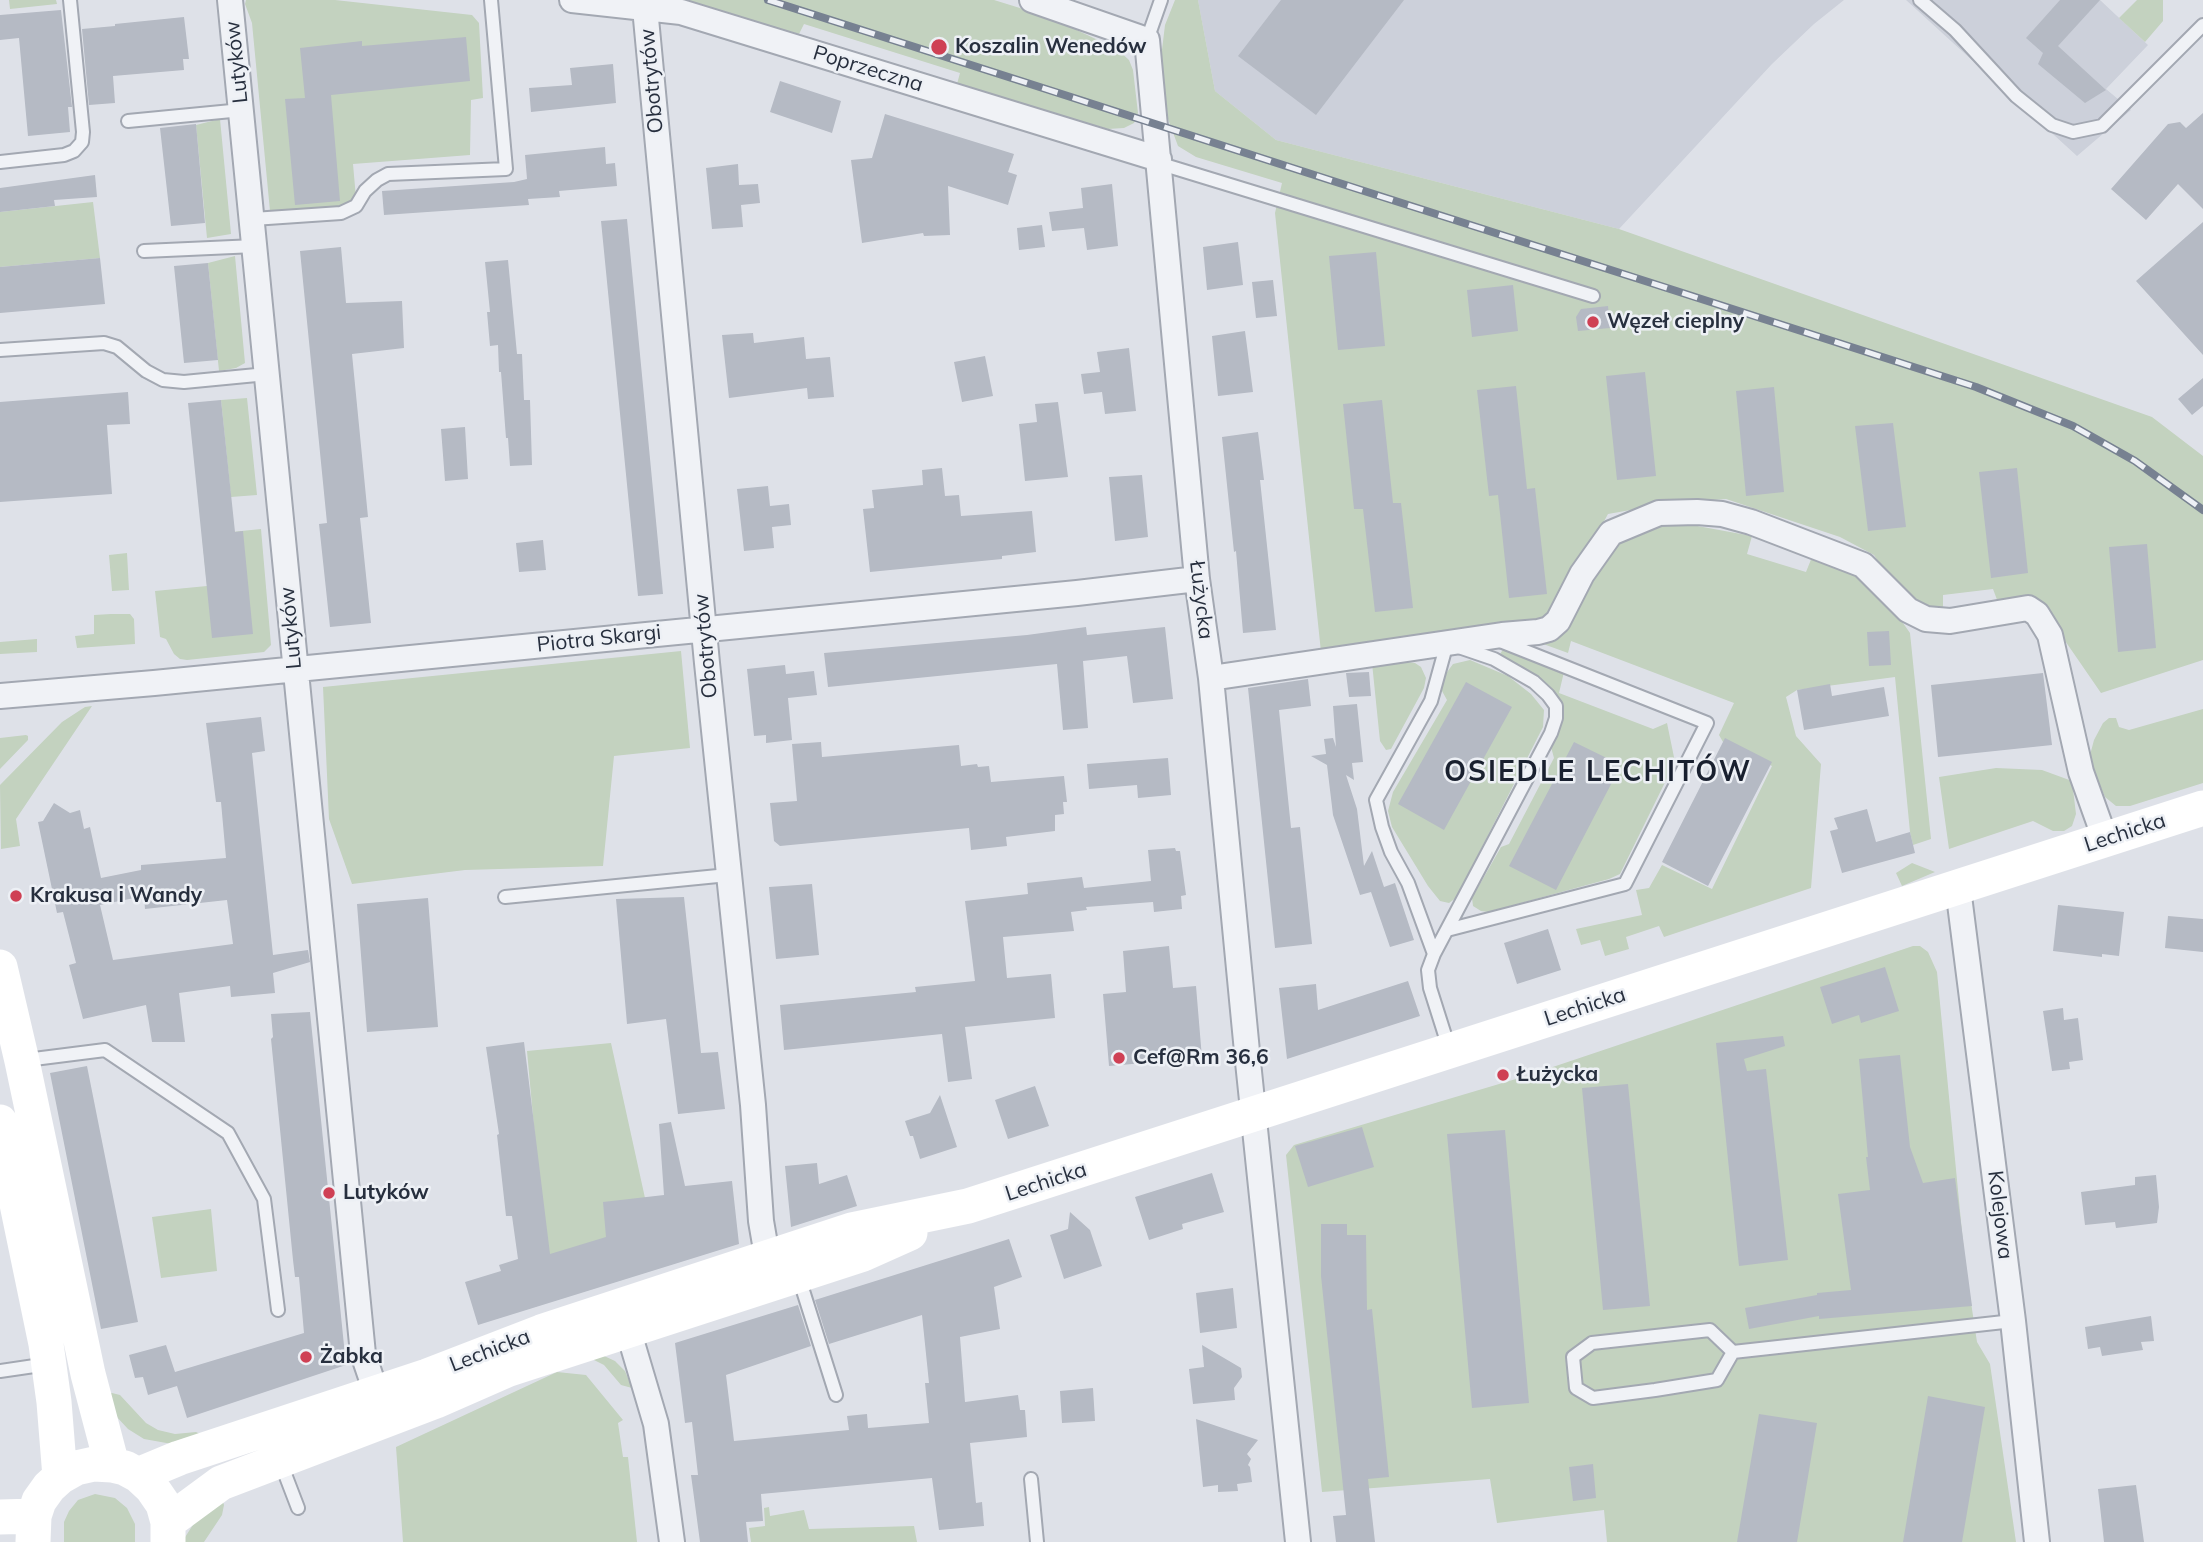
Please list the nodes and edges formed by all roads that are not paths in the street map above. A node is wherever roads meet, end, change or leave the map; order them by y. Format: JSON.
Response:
{"nodes":[{"id":1,"x":70,"y":0,"type":"edge"},
{"id":2,"x":230,"y":0,"type":"edge"},
{"id":3,"x":491,"y":0,"type":"edge"},
{"id":4,"x":572,"y":0,"type":"edge"},
{"id":5,"x":1032,"y":0,"type":"edge"},
{"id":6,"x":1161,"y":0,"type":"edge"},
{"id":7,"x":1920,"y":0,"type":"edge"},
{"id":8,"x":646,"y":8,"type":"junction"},
{"id":9,"x":2203,"y":25,"type":"edge"},
{"id":10,"x":1147,"y":40,"type":"junction"},
{"id":11,"x":242,"y":110,"type":"junction"},
{"id":12,"x":128,"y":121,"type":"dead end"},
{"id":13,"x":1159,"y":161,"type":"junction"},
{"id":14,"x":0,"y":162,"type":"edge"},
{"id":15,"x":253,"y":219,"type":"junction"},
{"id":16,"x":256,"y":246,"type":"junction"},
{"id":17,"x":144,"y":251,"type":"dead end"},
{"id":18,"x":1593,"y":296,"type":"dead end"},
{"id":19,"x":0,"y":350,"type":"edge"},
{"id":20,"x":267,"y":374,"type":"junction"},
{"id":21,"x":1197,"y":579,"type":"junction"},
{"id":22,"x":704,"y":629,"type":"junction"},
{"id":23,"x":1490,"y":637,"type":"junction"},
{"id":24,"x":1447,"y":643,"type":"junction"},
{"id":25,"x":295,"y":668,"type":"junction"},
{"id":26,"x":1211,"y":678,"type":"junction"},
{"id":27,"x":0,"y":696,"type":"edge"},
{"id":28,"x":2203,"y":808,"type":"edge"},
{"id":29,"x":2105,"y":839,"type":"junction"},
{"id":30,"x":728,"y":875,"type":"junction"},
{"id":31,"x":1958,"y":888,"type":"junction"},
{"id":32,"x":505,"y":897,"type":"dead end"},
{"id":33,"x":1447,"y":930,"type":"junction"},
{"id":34,"x":1434,"y":954,"type":"junction"},
{"id":35,"x":0,"y":967,"type":"edge"},
{"id":36,"x":1450,"y":1051,"type":"junction"},
{"id":37,"x":22,"y":1061,"type":"junction"},
{"id":38,"x":1254,"y":1115,"type":"junction"},
{"id":39,"x":0,"y":1122,"type":"edge"},
{"id":40,"x":781,"y":1271,"type":"junction"},
{"id":41,"x":278,"y":1310,"type":"dead end"},
{"id":42,"x":624,"y":1317,"type":"junction"},
{"id":43,"x":2013,"y":1321,"type":"junction"},
{"id":44,"x":1733,"y":1352,"type":"junction"},
{"id":45,"x":49,"y":1364,"type":"junction"},
{"id":46,"x":0,"y":1371,"type":"edge"},
{"id":47,"x":836,"y":1395,"type":"dead end"},
{"id":48,"x":380,"y":1407,"type":"junction"},
{"id":49,"x":280,"y":1461,"type":"junction"},
{"id":50,"x":125,"y":1470,"type":"junction"},
{"id":51,"x":60,"y":1477,"type":"junction"},
{"id":52,"x":1031,"y":1479,"type":"dead end"},
{"id":53,"x":298,"y":1508,"type":"dead end"},
{"id":54,"x":22,"y":1525,"type":"edge"},
{"id":55,"x":168,"y":1532,"type":"edge"},
{"id":56,"x":671,"y":1542,"type":"edge"},
{"id":57,"x":1037,"y":1542,"type":"edge"},
{"id":58,"x":1298,"y":1542,"type":"edge"},
{"id":59,"x":2037,"y":1542,"type":"edge"}],
"edges":[{"from":1,"to":14,"type":"lane"},
{"from":2,"to":11,"type":"street","name":"Lutyków"},
{"from":3,"to":15,"type":"lane"},
{"from":4,"to":8,"type":"street","name":"Poprzeczna"},
{"from":5,"to":10,"type":"street"},
{"from":6,"to":10,"type":"lane"},
{"from":7,"to":9,"type":"lane"},
{"from":8,"to":13,"type":"street","name":"Poprzeczna"},
{"from":8,"to":22,"type":"street","name":"Obotrytów"},
{"from":10,"to":13,"type":"street","name":"Łużycka"},
{"from":11,"to":12,"type":"lane"},
{"from":11,"to":15,"type":"street","name":"Lutyków"},
{"from":13,"to":18,"type":"lane"},
{"from":13,"to":21,"type":"street","name":"Łużycka"},
{"from":15,"to":16,"type":"street","name":"Lutyków"},
{"from":16,"to":17,"type":"lane"},
{"from":16,"to":20,"type":"street","name":"Lutyków"},
{"from":19,"to":20,"type":"lane"},
{"from":20,"to":25,"type":"street","name":"Lutyków"},
{"from":21,"to":22,"type":"street","name":"Piotra Skargi"},
{"from":21,"to":26,"type":"street","name":"Łużycka"},
{"from":22,"to":25,"type":"street","name":"Piotra Skargi"},
{"from":22,"to":30,"type":"street","name":"Obotrytów"},
{"from":23,"to":24,"type":"street"},
{"from":23,"to":29,"type":"street"},
{"from":23,"to":33,"type":"lane"},
{"from":24,"to":26,"type":"street"},
{"from":24,"to":33,"type":"lane"},
{"from":24,"to":34,"type":"lane"},
{"from":25,"to":27,"type":"street","name":"Piotra Skargi"},
{"from":25,"to":48,"type":"street","name":"Lutyków"},
{"from":26,"to":38,"type":"street","name":"Łużycka"},
{"from":28,"to":29,"type":"street","name":"Lechicka"},
{"from":29,"to":31,"type":"street","name":"Lechicka"},
{"from":30,"to":32,"type":"lane"},
{"from":30,"to":40,"type":"street","name":"Obotrytów"},
{"from":31,"to":36,"type":"street","name":"Lechicka"},
{"from":31,"to":43,"type":"street","name":"Kolejowa"},
{"from":33,"to":34,"type":"lane"},
{"from":34,"to":36,"type":"lane"},
{"from":35,"to":37,"type":"street"},
{"from":36,"to":38,"type":"street","name":"Lechicka"},
{"from":37,"to":41,"type":"lane"},
{"from":37,"to":50,"type":"street"},
{"from":38,"to":40,"type":"street","name":"Lechicka"},
{"from":38,"to":58,"type":"street","name":"Łużycka"},
{"from":39,"to":45,"type":"street"},
{"from":40,"to":42,"type":"street","name":"Lechicka"},
{"from":40,"to":47,"type":"lane"},
{"from":42,"to":48,"type":"street","name":"Lechicka"},
{"from":42,"to":56,"type":"street"},
{"from":43,"to":44,"type":"lane"},
{"from":43,"to":59,"type":"street","name":"Kolejowa"},
{"from":44,"to":44,"type":"lane"},
{"from":45,"to":46,"type":"lane"},
{"from":45,"to":51,"type":"street"},
{"from":48,"to":49,"type":"street","name":"Lechicka"},
{"from":48,"to":50,"type":"street","name":"Lechicka"},
{"from":49,"to":53,"type":"lane"},
{"from":49,"to":55,"type":"street","name":"Lechicka"},
{"from":50,"to":51,"type":"street","name":"Lechicka"},
{"from":50,"to":55,"type":"street"},
{"from":51,"to":54,"type":"street"},
{"from":52,"to":57,"type":"lane"}]}
